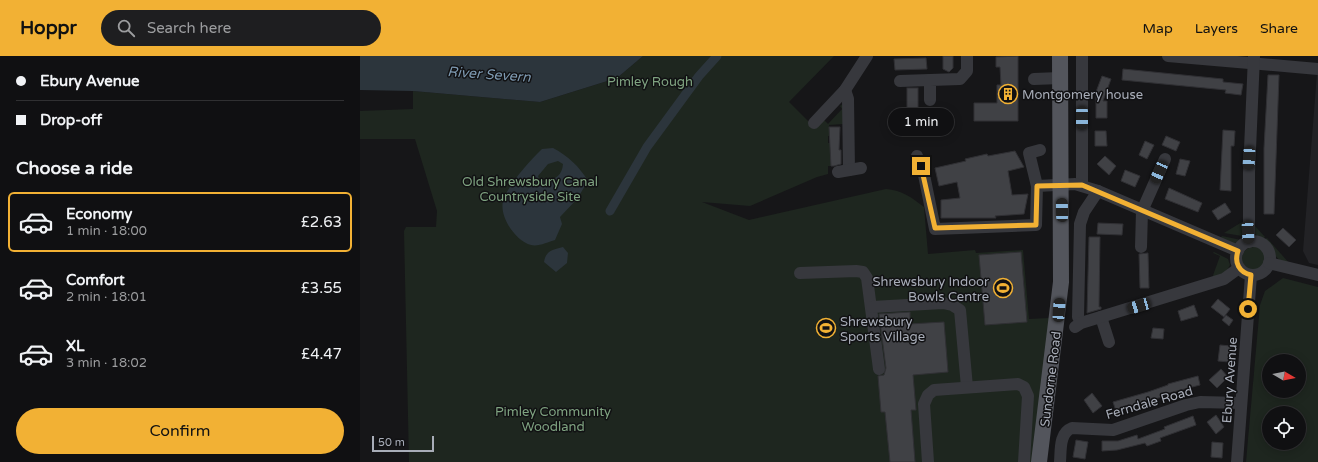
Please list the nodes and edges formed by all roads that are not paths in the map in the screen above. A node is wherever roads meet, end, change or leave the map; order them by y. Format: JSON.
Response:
{"nodes":[{"id":1,"x":867,"y":56,"type":"edge"},
{"id":2,"x":967,"y":56,"type":"edge"},
{"id":3,"x":1060,"y":56,"type":"edge"},
{"id":4,"x":1082,"y":56,"type":"edge"},
{"id":5,"x":1168,"y":56,"type":"edge"},
{"id":6,"x":1254,"y":60,"type":"edge"},
{"id":7,"x":1318,"y":69,"type":"edge"},
{"id":8,"x":1060,"y":78,"type":"junction"},
{"id":9,"x":1034,"y":79,"type":"dead end"},
{"id":10,"x":930,"y":80,"type":"junction"},
{"id":11,"x":900,"y":81,"type":"dead end"},
{"id":12,"x":845,"y":90,"type":"junction"},
{"id":13,"x":930,"y":100,"type":"dead end"},
{"id":14,"x":814,"y":123,"type":"dead end"},
{"id":15,"x":1040,"y":150,"type":"dead end"},
{"id":16,"x":917,"y":156,"type":"dead end"},
{"id":17,"x":1165,"y":159,"type":"dead end"},
{"id":18,"x":850,"y":170,"type":"dead end"},
{"id":19,"x":1061,"y":185,"type":"junction"},
{"id":20,"x":1082,"y":185,"type":"junction"},
{"id":21,"x":1037,"y":186,"type":"junction"},
{"id":22,"x":1098,"y":191,"type":"junction"},
{"id":23,"x":1142,"y":211,"type":"junction"},
{"id":24,"x":1249,"y":242,"type":"junction"},
{"id":25,"x":1141,"y":247,"type":"dead end"},
{"id":26,"x":1238,"y":251,"type":"junction"},
{"id":27,"x":1269,"y":263,"type":"junction"},
{"id":28,"x":1239,"y":268,"type":"junction"},
{"id":29,"x":800,"y":273,"type":"dead end"},
{"id":30,"x":1318,"y":274,"type":"edge"},
{"id":31,"x":1251,"y":275,"type":"junction"},
{"id":32,"x":872,"y":307,"type":"junction"},
{"id":33,"x":1101,"y":317,"type":"junction"},
{"id":34,"x":1109,"y":342,"type":"dead end"},
{"id":35,"x":879,"y":369,"type":"dead end"},
{"id":36,"x":966,"y":387,"type":"junction"},
{"id":37,"x":1241,"y":403,"type":"junction"},
{"id":38,"x":1066,"y":431,"type":"joint"},
{"id":39,"x":928,"y":462,"type":"edge"},
{"id":40,"x":1024,"y":462,"type":"edge"},
{"id":41,"x":1040,"y":462,"type":"edge"},
{"id":42,"x":1060,"y":462,"type":"edge"},
{"id":43,"x":1237,"y":462,"type":"edge"}],
"edges":[{"from":1,"to":12,"type":"street"},
{"from":2,"to":10,"type":"street"},
{"from":3,"to":8,"type":"main road","name":"Sundorne Road"},
{"from":4,"to":20,"type":"street"},
{"from":5,"to":6,"type":"street"},
{"from":6,"to":7,"type":"street"},
{"from":6,"to":24,"type":"street"},
{"from":8,"to":9,"type":"street"},
{"from":8,"to":19,"type":"main road","name":"Sundorne Road"},
{"from":10,"to":11,"type":"street"},
{"from":10,"to":13,"type":"street"},
{"from":12,"to":14,"type":"street"},
{"from":12,"to":18,"type":"street"},
{"from":15,"to":21,"type":"street"},
{"from":16,"to":21,"type":"street"},
{"from":17,"to":23,"type":"street"},
{"from":19,"to":20,"type":"street"},
{"from":19,"to":21,"type":"street"},
{"from":19,"to":41,"type":"main road","name":"Sundorne Road"},
{"from":20,"to":22,"type":"street"},
{"from":22,"to":23,"type":"street"},
{"from":22,"to":33,"type":"street"},
{"from":23,"to":25,"type":"street"},
{"from":23,"to":26,"type":"street"},
{"from":24,"to":26,"type":"street"},
{"from":24,"to":27,"type":"street"},
{"from":26,"to":28,"type":"street"},
{"from":27,"to":30,"type":"street"},
{"from":27,"to":31,"type":"street"},
{"from":28,"to":31,"type":"street"},
{"from":28,"to":33,"type":"street"},
{"from":29,"to":32,"type":"street"},
{"from":31,"to":37,"type":"street","name":"Ebury Avenue"},
{"from":32,"to":35,"type":"street"},
{"from":32,"to":36,"type":"street"},
{"from":33,"to":34,"type":"street"},
{"from":36,"to":39,"type":"street"},
{"from":36,"to":40,"type":"street"},
{"from":37,"to":38,"type":"street","name":"Ferndale Road"},
{"from":37,"to":43,"type":"street","name":"Ebury Avenue"},
{"from":38,"to":42,"type":"street","name":"Sundorne Road"}]}
